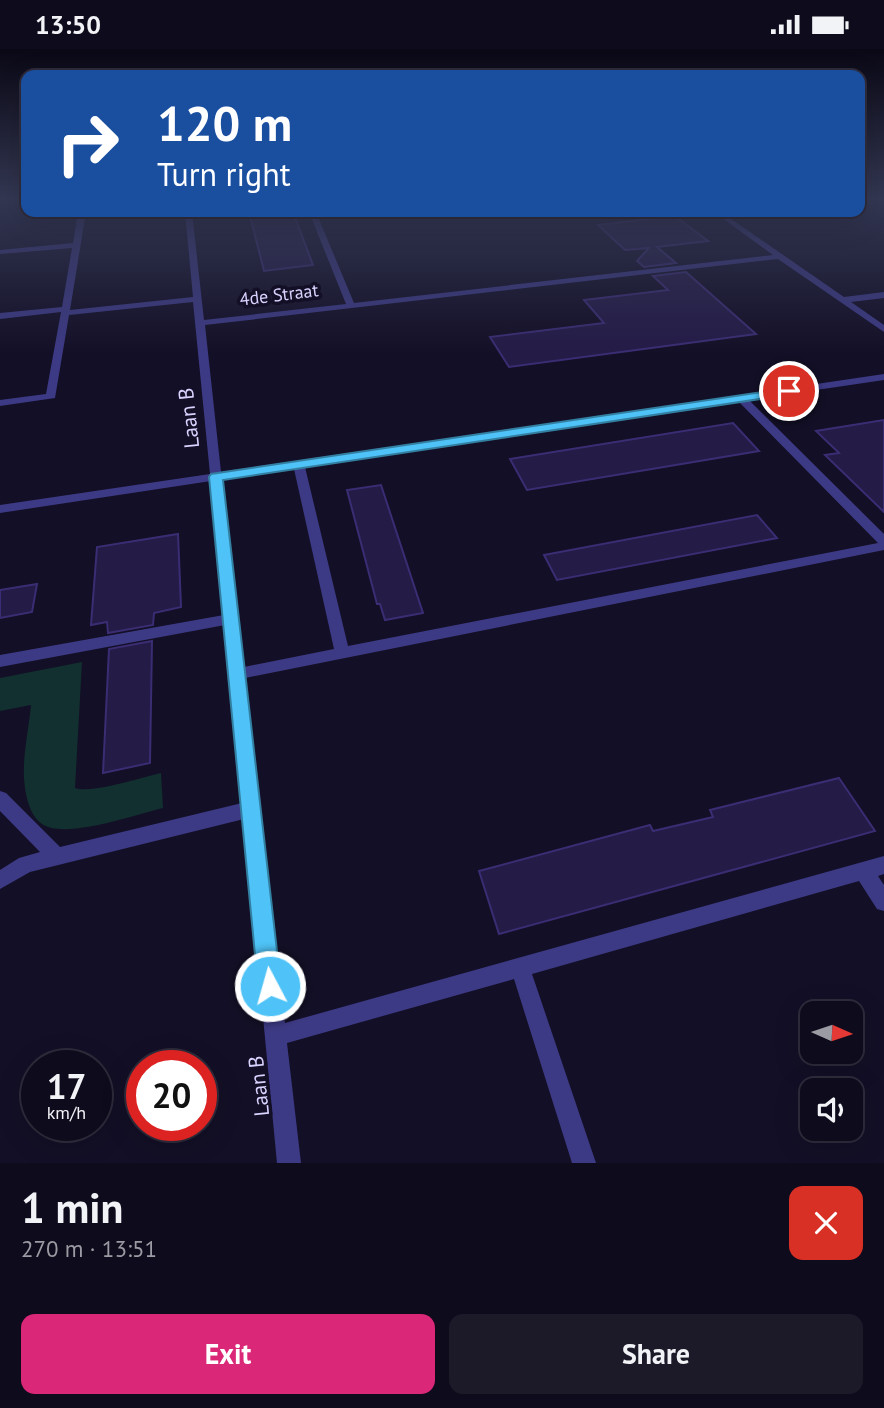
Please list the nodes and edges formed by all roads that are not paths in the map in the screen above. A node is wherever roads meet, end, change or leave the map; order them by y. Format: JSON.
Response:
{"nodes":[{"id":1,"x":22,"y":250,"type":"edge"},
{"id":2,"x":75,"y":250,"type":"edge"},
{"id":3,"x":192,"y":250,"type":"edge"},
{"id":4,"x":328,"y":250,"type":"edge"},
{"id":5,"x":771,"y":250,"type":"edge"},
{"id":6,"x":0,"y":252,"type":"edge"},
{"id":7,"x":780,"y":256,"type":"junction"},
{"id":8,"x":884,"y":295,"type":"edge"},
{"id":9,"x":197,"y":299,"type":"junction"},
{"id":10,"x":843,"y":300,"type":"junction"},
{"id":11,"x":351,"y":306,"type":"junction"},
{"id":12,"x":65,"y":311,"type":"junction"},
{"id":13,"x":0,"y":316,"type":"edge"},
{"id":14,"x":200,"y":323,"type":"junction"},
{"id":15,"x":884,"y":329,"type":"edge"},
{"id":16,"x":884,"y":377,"type":"edge"},
{"id":17,"x":741,"y":398,"type":"junction"},
{"id":18,"x":0,"y":403,"type":"edge"},
{"id":19,"x":299,"y":465,"type":"junction"},
{"id":20,"x":216,"y":477,"type":"junction"},
{"id":21,"x":0,"y":509,"type":"edge"},
{"id":22,"x":884,"y":543,"type":"edge"},
{"id":23,"x":231,"y":619,"type":"junction"},
{"id":24,"x":342,"y":653,"type":"junction"},
{"id":25,"x":0,"y":661,"type":"edge"},
{"id":26,"x":237,"y":674,"type":"junction"},
{"id":27,"x":0,"y":799,"type":"edge"},
{"id":28,"x":251,"y":809,"type":"junction"},
{"id":29,"x":57,"y":856,"type":"junction"},
{"id":30,"x":884,"y":865,"type":"edge"},
{"id":31,"x":863,"y":870,"type":"junction"},
{"id":32,"x":0,"y":880,"type":"edge"},
{"id":33,"x":884,"y":902,"type":"edge"},
{"id":34,"x":520,"y":967,"type":"junction"},
{"id":35,"x":275,"y":1036,"type":"junction"},
{"id":36,"x":289,"y":1163,"type":"edge"},
{"id":37,"x":584,"y":1163,"type":"edge"}],
"edges":[{"from":1,"to":6,"type":"lane"},
{"from":2,"to":12,"type":"lane"},
{"from":3,"to":9,"type":"lane","name":"Laan B"},
{"from":4,"to":11,"type":"lane"},
{"from":5,"to":7,"type":"lane"},
{"from":7,"to":10,"type":"lane"},
{"from":7,"to":11,"type":"lane","name":"4de Straat"},
{"from":8,"to":10,"type":"lane"},
{"from":9,"to":12,"type":"lane"},
{"from":9,"to":14,"type":"lane","name":"Laan B"},
{"from":10,"to":15,"type":"lane"},
{"from":11,"to":14,"type":"lane","name":"4de Straat"},
{"from":12,"to":13,"type":"lane"},
{"from":12,"to":18,"type":"lane"},
{"from":14,"to":20,"type":"lane","name":"Laan B"},
{"from":16,"to":17,"type":"lane"},
{"from":17,"to":19,"type":"lane"},
{"from":17,"to":22,"type":"lane"},
{"from":19,"to":20,"type":"lane"},
{"from":19,"to":24,"type":"lane"},
{"from":20,"to":21,"type":"lane"},
{"from":20,"to":23,"type":"lane","name":"Laan B"},
{"from":22,"to":24,"type":"lane"},
{"from":23,"to":25,"type":"lane"},
{"from":23,"to":26,"type":"lane","name":"Laan B"},
{"from":24,"to":26,"type":"lane"},
{"from":26,"to":28,"type":"lane","name":"Laan B"},
{"from":27,"to":29,"type":"lane"},
{"from":28,"to":29,"type":"lane"},
{"from":28,"to":35,"type":"lane","name":"Laan B"},
{"from":29,"to":32,"type":"lane"},
{"from":30,"to":31,"type":"lane"},
{"from":31,"to":33,"type":"lane"},
{"from":31,"to":34,"type":"lane"},
{"from":34,"to":35,"type":"lane"},
{"from":34,"to":37,"type":"lane"},
{"from":35,"to":36,"type":"lane","name":"Laan B"}]}
